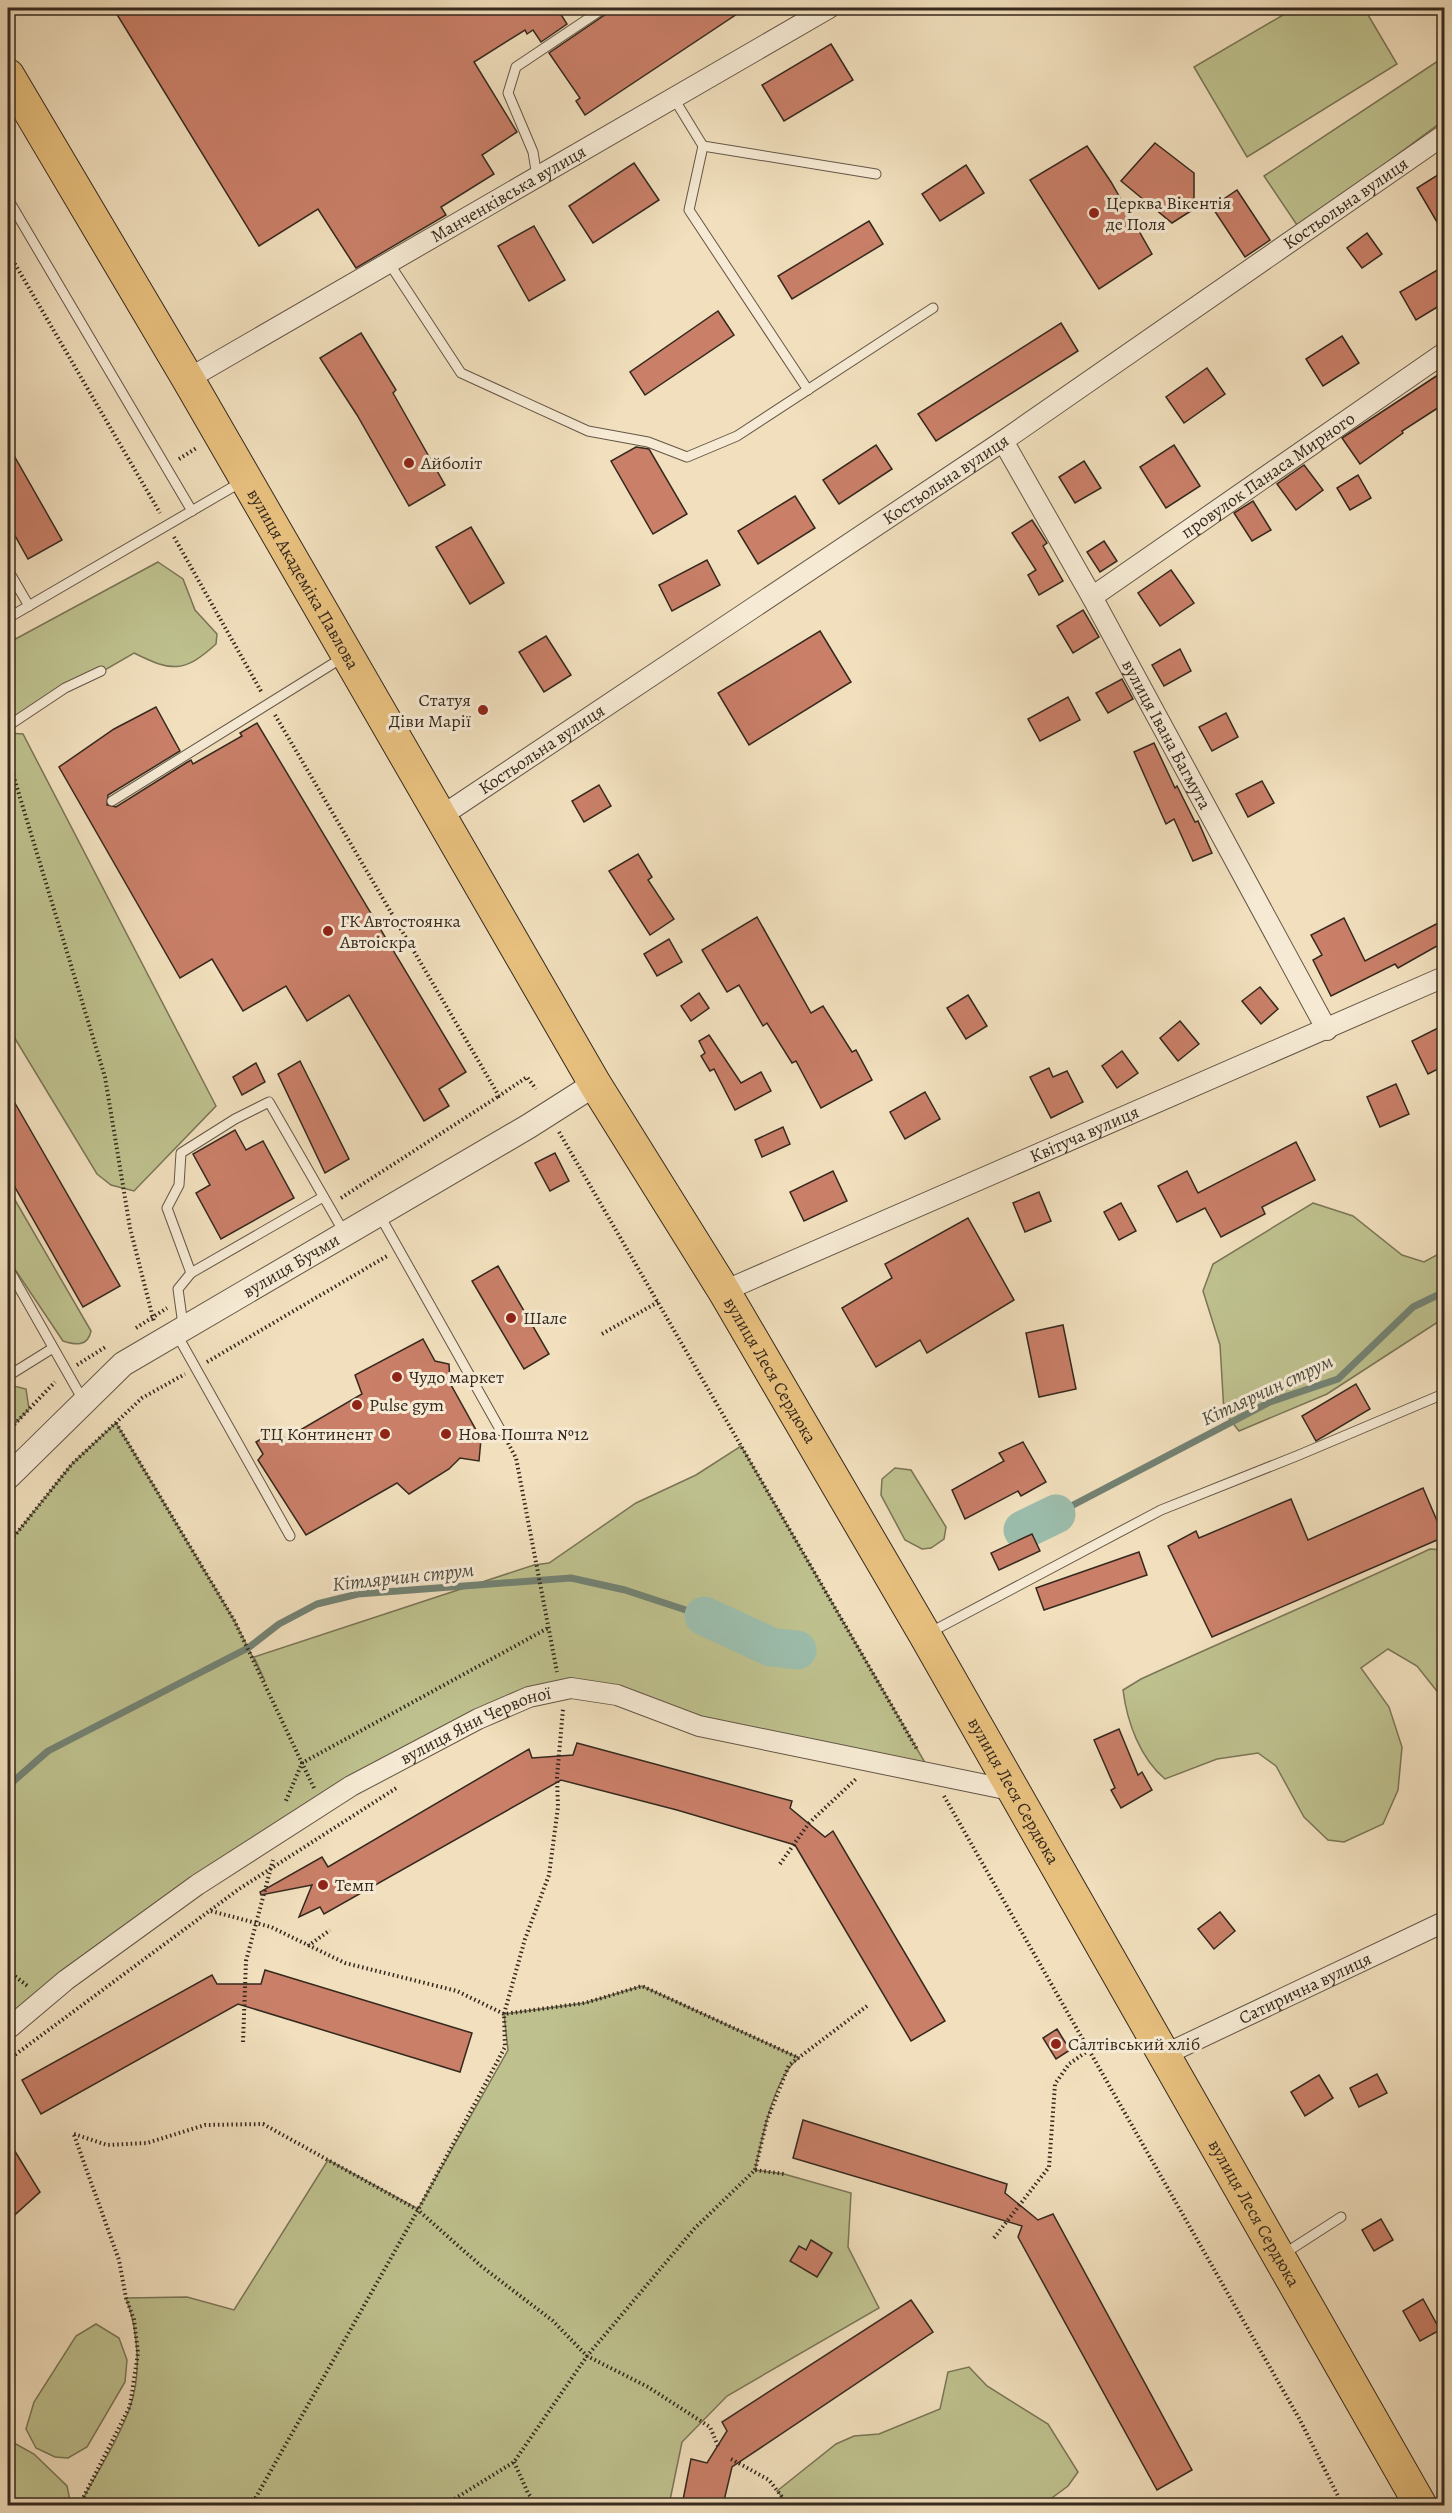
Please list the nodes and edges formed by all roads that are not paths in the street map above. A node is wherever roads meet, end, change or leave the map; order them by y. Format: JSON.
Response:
{"nodes":[{"id":1,"x":603,"y":8,"type":"edge"},
{"id":2,"x":829,"y":8,"type":"edge"},
{"id":3,"x":8,"y":75,"type":"edge"},
{"id":4,"x":673,"y":97,"type":"junction"},
{"id":5,"x":1444,"y":135,"type":"edge"},
{"id":6,"x":703,"y":146,"type":"junction"},
{"id":7,"x":876,"y":174,"type":"dead end"},
{"id":8,"x":537,"y":177,"type":"junction"},
{"id":9,"x":8,"y":199,"type":"edge"},
{"id":10,"x":389,"y":263,"type":"junction"},
{"id":11,"x":933,"y":308,"type":"dead end"},
{"id":12,"x":1444,"y":353,"type":"edge"},
{"id":13,"x":188,"y":379,"type":"junction"},
{"id":14,"x":808,"y":390,"type":"junction"},
{"id":15,"x":1003,"y":441,"type":"junction"},
{"id":16,"x":245,"y":480,"type":"junction"},
{"id":17,"x":192,"y":511,"type":"junction"},
{"id":18,"x":8,"y":570,"type":"edge"},
{"id":19,"x":1092,"y":597,"type":"junction"},
{"id":20,"x":29,"y":606,"type":"junction"},
{"id":21,"x":8,"y":618,"type":"edge"},
{"id":22,"x":347,"y":655,"type":"junction"},
{"id":23,"x":101,"y":671,"type":"dead end"},
{"id":24,"x":8,"y":726,"type":"edge"},
{"id":25,"x":112,"y":801,"type":"dead end"},
{"id":26,"x":440,"y":817,"type":"junction"},
{"id":27,"x":1444,"y":977,"type":"edge"},
{"id":28,"x":1327,"y":1030,"type":"junction"},
{"id":29,"x":595,"y":1084,"type":"junction"},
{"id":30,"x":323,"y":1197,"type":"junction"},
{"id":31,"x":379,"y":1214,"type":"junction"},
{"id":32,"x":345,"y":1234,"type":"junction"},
{"id":33,"x":8,"y":1269,"type":"edge"},
{"id":34,"x":191,"y":1273,"type":"junction"},
{"id":35,"x":724,"y":1291,"type":"junction"},
{"id":36,"x":173,"y":1335,"type":"junction"},
{"id":37,"x":53,"y":1348,"type":"junction"},
{"id":38,"x":8,"y":1376,"type":"edge"},
{"id":39,"x":1444,"y":1401,"type":"edge"},
{"id":40,"x":84,"y":1402,"type":"junction"},
{"id":41,"x":501,"y":1431,"type":"road end"},
{"id":42,"x":8,"y":1477,"type":"edge"},
{"id":43,"x":290,"y":1536,"type":"dead end"},
{"id":44,"x":925,"y":1635,"type":"junction"},
{"id":45,"x":1015,"y":1791,"type":"junction"},
{"id":46,"x":1444,"y":1922,"type":"edge"},
{"id":47,"x":8,"y":2030,"type":"edge"},
{"id":48,"x":1164,"y":2055,"type":"junction"},
{"id":49,"x":1341,"y":2217,"type":"dead end"},
{"id":50,"x":1280,"y":2257,"type":"junction"},
{"id":51,"x":1421,"y":2505,"type":"edge"}],
"edges":[{"from":1,"to":8,"type":"lane"},
{"from":2,"to":4,"type":"street","name":"Манченківська вулиця"},
{"from":3,"to":13,"type":"main road","name":"вулиця Академіка Павлова"},
{"from":4,"to":6,"type":"lane"},
{"from":4,"to":8,"type":"street","name":"Манченківська вулиця"},
{"from":5,"to":15,"type":"street","name":"Костьольна вулиця"},
{"from":6,"to":7,"type":"lane"},
{"from":6,"to":14,"type":"lane"},
{"from":8,"to":10,"type":"street","name":"Манченківська вулиця"},
{"from":9,"to":17,"type":"lane"},
{"from":10,"to":13,"type":"street","name":"Манченківська вулиця"},
{"from":10,"to":14,"type":"lane"},
{"from":11,"to":14,"type":"lane"},
{"from":12,"to":19,"type":"street","name":"провулок Панаса Мирного"},
{"from":13,"to":16,"type":"main road","name":"вулиця Академіка Павлова"},
{"from":15,"to":19,"type":"street","name":"вулиця Івана Багмута"},
{"from":15,"to":26,"type":"street","name":"Костьольна вулиця"},
{"from":16,"to":17,"type":"lane"},
{"from":16,"to":22,"type":"main road","name":"вулиця Академіка Павлова"},
{"from":17,"to":20,"type":"lane"},
{"from":18,"to":20,"type":"lane"},
{"from":19,"to":28,"type":"street","name":"вулиця Івана Багмута"},
{"from":20,"to":21,"type":"lane"},
{"from":22,"to":25,"type":"lane"},
{"from":22,"to":26,"type":"main road","name":"вулиця Академіка Павлова"},
{"from":23,"to":24,"type":"lane"},
{"from":26,"to":29,"type":"main road","name":"вулиця Академіка Павлова"},
{"from":27,"to":28,"type":"street","name":"Квітуча вулиця"},
{"from":28,"to":35,"type":"street","name":"Квітуча вулиця"},
{"from":29,"to":31,"type":"street","name":"вулиця Бучми"},
{"from":29,"to":35,"type":"main road","name":"вулиця Леся Сердюка"},
{"from":30,"to":32,"type":"lane"},
{"from":30,"to":34,"type":"lane"},
{"from":30,"to":34,"type":"lane"},
{"from":31,"to":32,"type":"street","name":"вулиця Бучми"},
{"from":31,"to":41,"type":"lane"},
{"from":32,"to":36,"type":"street","name":"вулиця Бучми"},
{"from":33,"to":37,"type":"lane"},
{"from":34,"to":36,"type":"lane"},
{"from":35,"to":44,"type":"main road","name":"вулиця Леся Сердюка"},
{"from":36,"to":40,"type":"street","name":"вулиця Бучми"},
{"from":36,"to":43,"type":"lane"},
{"from":37,"to":38,"type":"lane"},
{"from":37,"to":40,"type":"lane"},
{"from":39,"to":44,"type":"lane"},
{"from":40,"to":42,"type":"street","name":"вулиця Бучми"},
{"from":44,"to":45,"type":"main road","name":"вулиця Леся Сердюка"},
{"from":45,"to":47,"type":"street","name":"вулиця Яни Червоної"},
{"from":45,"to":48,"type":"main road","name":"вулиця Леся Сердюка"},
{"from":46,"to":48,"type":"street","name":"Сатирична вулиця"},
{"from":48,"to":50,"type":"main road","name":"вулиця Леся Сердюка"},
{"from":49,"to":50,"type":"lane"},
{"from":50,"to":51,"type":"main road","name":"вулиця Леся Сердюка"}]}
